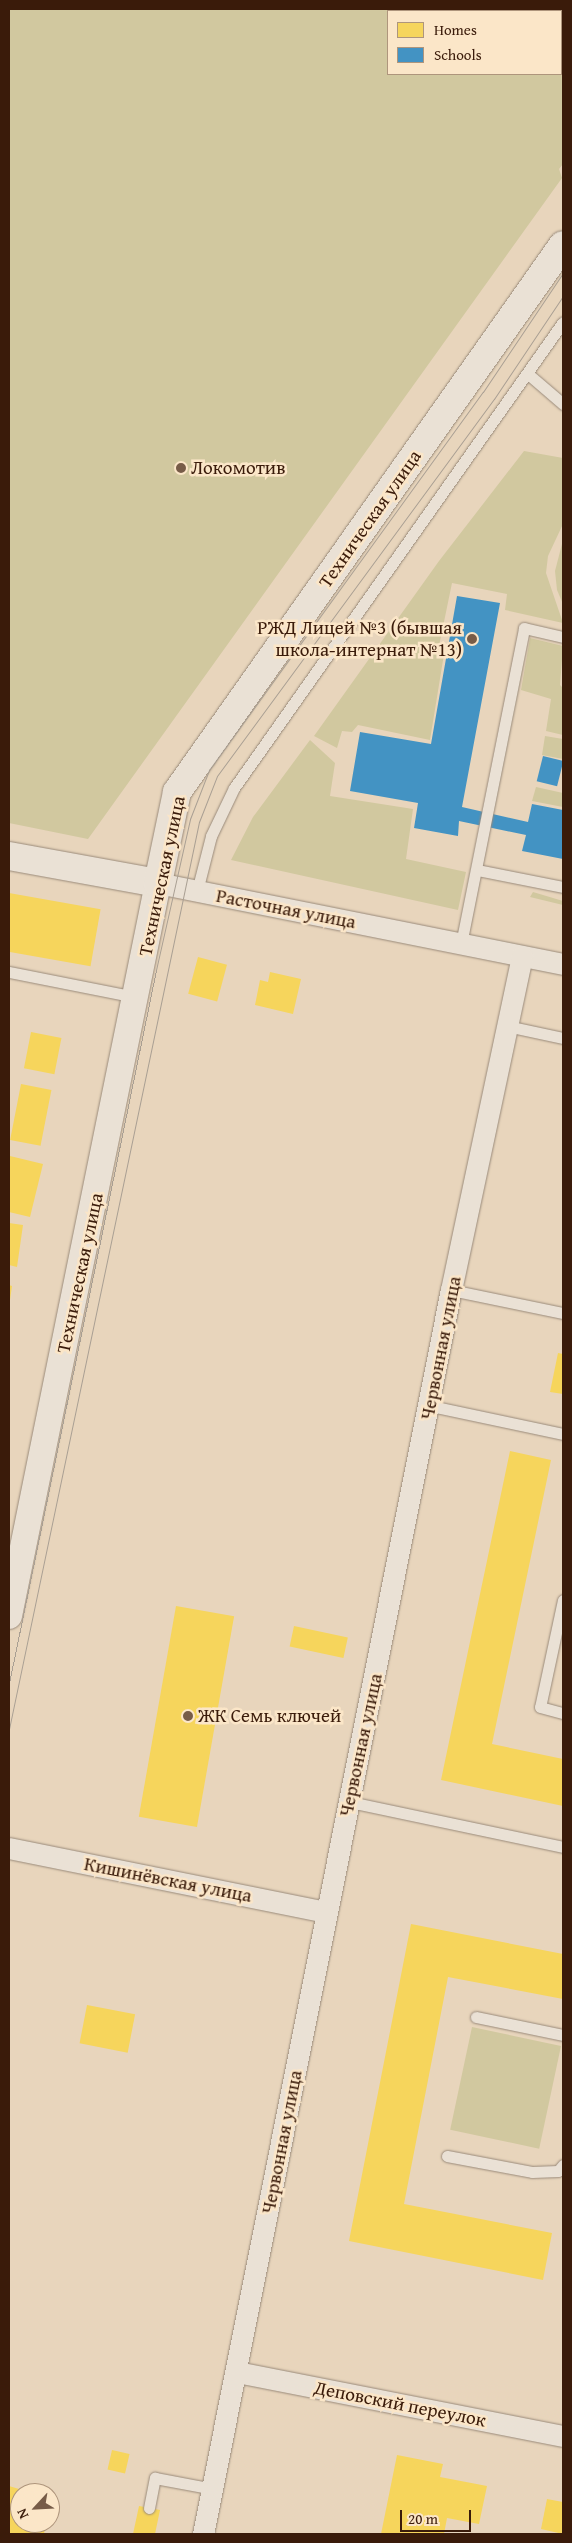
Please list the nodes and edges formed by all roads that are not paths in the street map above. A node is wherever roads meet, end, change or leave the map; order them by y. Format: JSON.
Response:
{"nodes":[{"id":1,"x":563,"y":244,"type":"edge"},
{"id":2,"x":563,"y":322,"type":"edge"},
{"id":3,"x":528,"y":374,"type":"junction"},
{"id":4,"x":563,"y":404,"type":"edge"},
{"id":5,"x":563,"y":637,"type":"edge"},
{"id":6,"x":9,"y":856,"type":"edge"},
{"id":7,"x":476,"y":870,"type":"junction"},
{"id":8,"x":158,"y":883,"type":"junction"},
{"id":9,"x":563,"y":887,"type":"edge"},
{"id":10,"x":196,"y":891,"type":"junction"},
{"id":11,"x":461,"y":944,"type":"junction"},
{"id":12,"x":522,"y":956,"type":"junction"},
{"id":13,"x":563,"y":964,"type":"edge"},
{"id":14,"x":9,"y":972,"type":"edge"},
{"id":15,"x":137,"y":997,"type":"junction"},
{"id":16,"x":507,"y":1026,"type":"junction"},
{"id":17,"x":563,"y":1038,"type":"edge"},
{"id":18,"x":451,"y":1290,"type":"junction"},
{"id":19,"x":563,"y":1314,"type":"edge"},
{"id":20,"x":431,"y":1406,"type":"junction"},
{"id":21,"x":563,"y":1434,"type":"edge"},
{"id":22,"x":563,"y":1600,"type":"edge"},
{"id":23,"x":9,"y":1616,"type":"edge"},
{"id":24,"x":563,"y":1713,"type":"edge"},
{"id":25,"x":350,"y":1802,"type":"junction"},
{"id":26,"x":563,"y":1847,"type":"edge"},
{"id":27,"x":9,"y":1848,"type":"edge"},
{"id":28,"x":326,"y":1912,"type":"junction"},
{"id":29,"x":476,"y":2016,"type":"dead end"},
{"id":30,"x":563,"y":2034,"type":"edge"},
{"id":31,"x":447,"y":2156,"type":"dead end"},
{"id":32,"x":563,"y":2165,"type":"edge"},
{"id":33,"x":237,"y":2372,"type":"junction"},
{"id":34,"x":563,"y":2436,"type":"edge"},
{"id":35,"x":213,"y":2489,"type":"junction"},
{"id":36,"x":149,"y":2508,"type":"dead end"},
{"id":37,"x":204,"y":2534,"type":"edge"}],
"edges":[{"from":1,"to":8,"type":"main road","name":"Техническая улица"},
{"from":2,"to":3,"type":"lane"},
{"from":3,"to":4,"type":"lane"},
{"from":3,"to":10,"type":"lane"},
{"from":5,"to":7,"type":"lane"},
{"from":6,"to":8,"type":"main road","name":"Расточная улица"},
{"from":7,"to":9,"type":"lane"},
{"from":7,"to":11,"type":"lane"},
{"from":8,"to":10,"type":"street","name":"Расточная улица"},
{"from":8,"to":15,"type":"street","name":"Техническая улица"},
{"from":10,"to":11,"type":"street","name":"Расточная улица"},
{"from":11,"to":12,"type":"street","name":"Расточная улица"},
{"from":12,"to":13,"type":"street","name":"Расточная улица"},
{"from":12,"to":16,"type":"street","name":"Червонная улица"},
{"from":14,"to":15,"type":"lane"},
{"from":15,"to":23,"type":"street","name":"Техническая улица"},
{"from":16,"to":17,"type":"lane"},
{"from":16,"to":18,"type":"street","name":"Червонная улица"},
{"from":18,"to":19,"type":"lane"},
{"from":18,"to":20,"type":"street","name":"Червонная улица"},
{"from":20,"to":21,"type":"lane"},
{"from":20,"to":25,"type":"street","name":"Червонная улица"},
{"from":22,"to":24,"type":"lane"},
{"from":25,"to":26,"type":"lane"},
{"from":25,"to":28,"type":"street","name":"Червонная улица"},
{"from":27,"to":28,"type":"street","name":"Кишинёвская улица"},
{"from":28,"to":33,"type":"street","name":"Червонная улица"},
{"from":29,"to":30,"type":"lane"},
{"from":31,"to":32,"type":"lane"},
{"from":33,"to":34,"type":"street","name":"Деповский переулок"},
{"from":33,"to":35,"type":"street","name":"Червонная улица"},
{"from":35,"to":36,"type":"lane"},
{"from":35,"to":37,"type":"street","name":"Червонная улица"}]}
